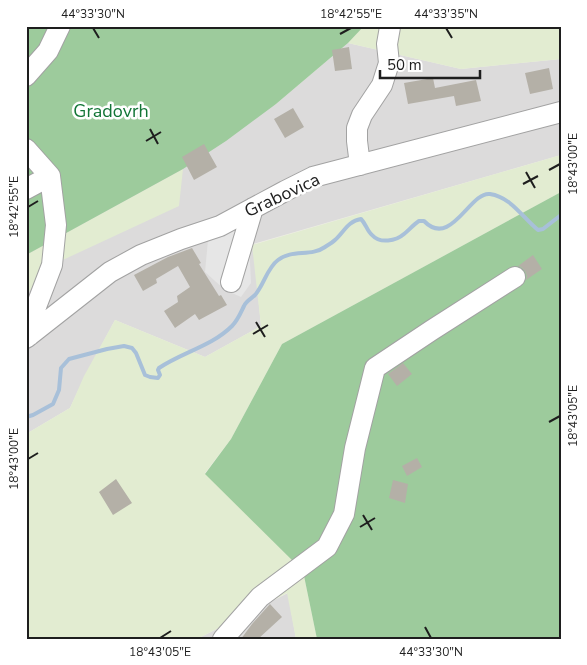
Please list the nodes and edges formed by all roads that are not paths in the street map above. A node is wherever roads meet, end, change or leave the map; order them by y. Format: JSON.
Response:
{"nodes":[{"id":1,"x":60,"y":26,"type":"edge"},
{"id":2,"x":390,"y":27,"type":"edge"},
{"id":3,"x":26,"y":76,"type":"edge"},
{"id":4,"x":561,"y":112,"type":"edge"},
{"id":5,"x":26,"y":149,"type":"edge"},
{"id":6,"x":360,"y":165,"type":"junction"},
{"id":7,"x":50,"y":176,"type":"junction"},
{"id":8,"x":26,"y":188,"type":"edge"},
{"id":9,"x":253,"y":208,"type":"junction"},
{"id":10,"x":515,"y":277,"type":"dead end"},
{"id":11,"x":232,"y":282,"type":"dead end"},
{"id":12,"x":28,"y":337,"type":"edge"},
{"id":13,"x":223,"y":639,"type":"edge"}],
"edges":[{"from":1,"to":3,"type":"street"},
{"from":2,"to":6,"type":"street"},
{"from":4,"to":6,"type":"street","name":"Grabovica"},
{"from":5,"to":7,"type":"street"},
{"from":6,"to":9,"type":"street","name":"Grabovica"},
{"from":7,"to":8,"type":"street"},
{"from":7,"to":12,"type":"street","name":"Grabovica"},
{"from":9,"to":11,"type":"street"},
{"from":9,"to":12,"type":"street","name":"Grabovica"},
{"from":10,"to":13,"type":"street"}]}
